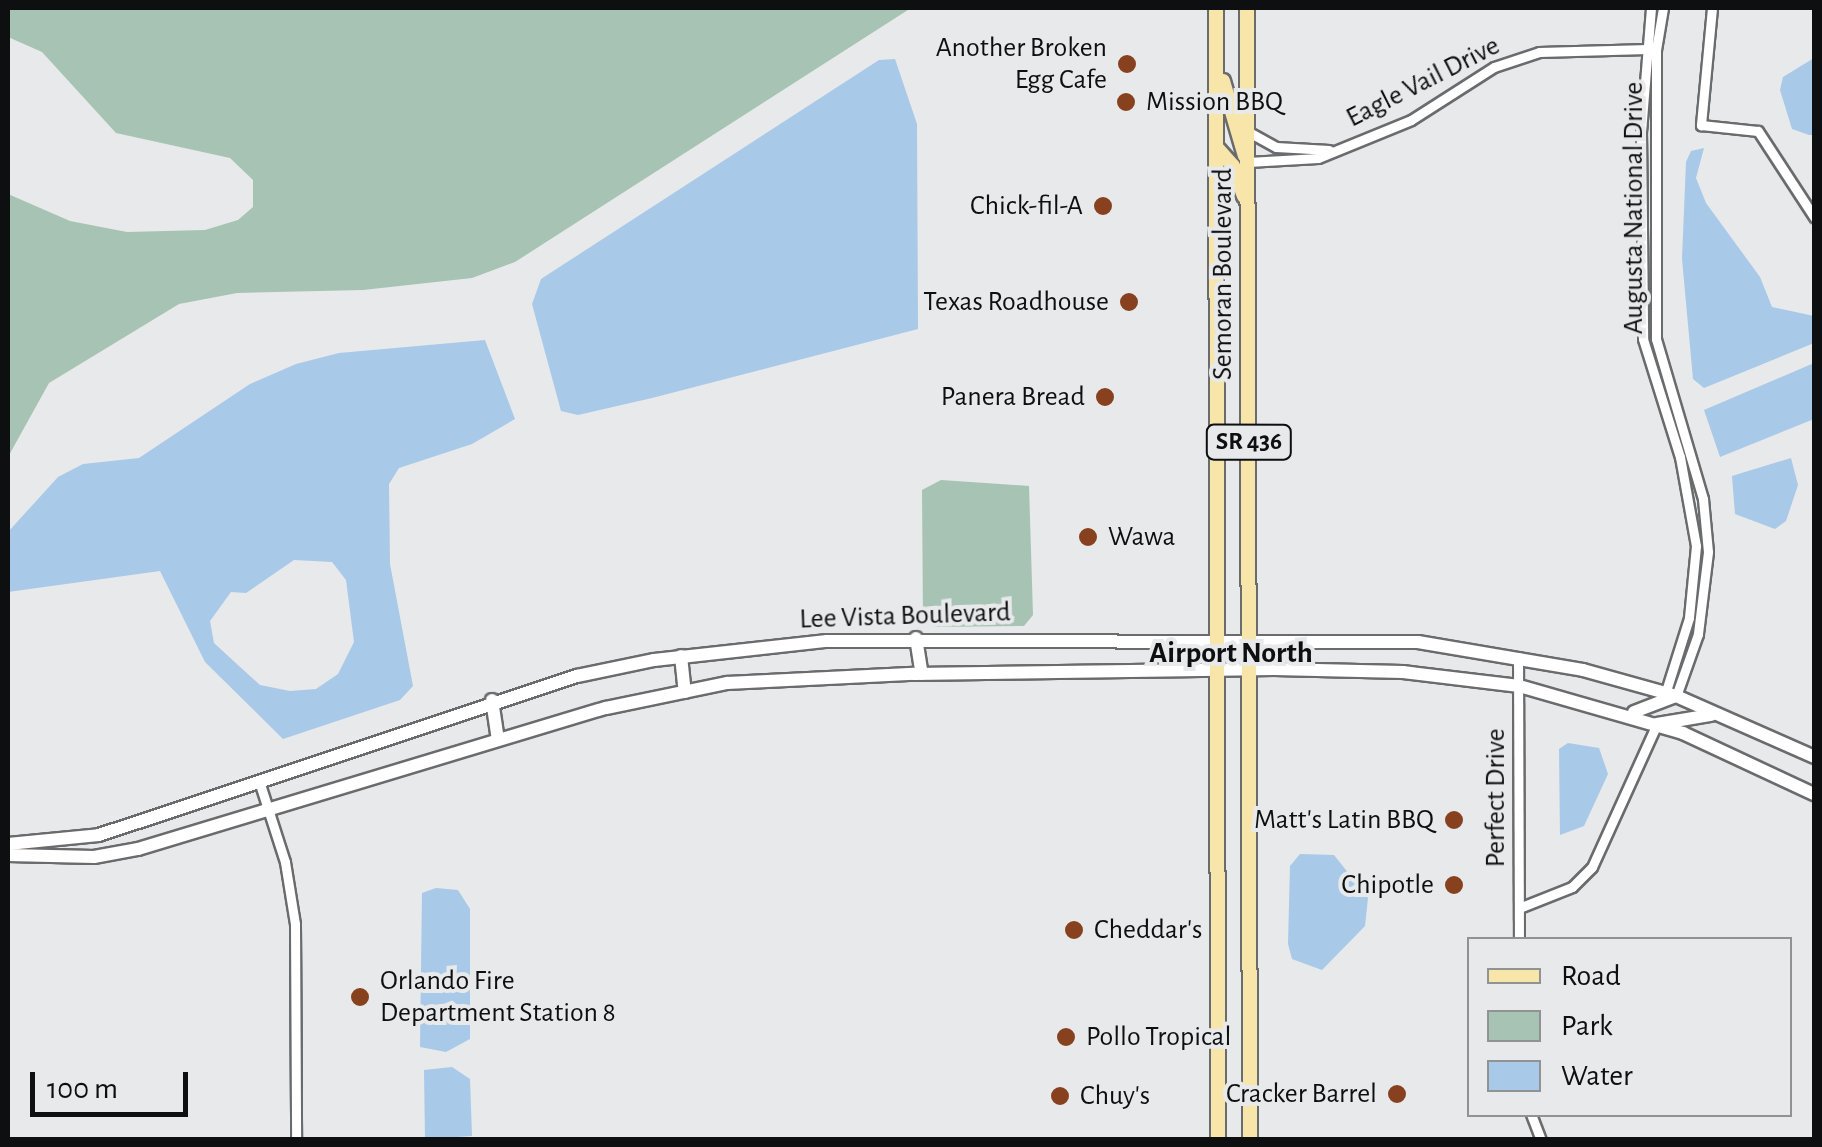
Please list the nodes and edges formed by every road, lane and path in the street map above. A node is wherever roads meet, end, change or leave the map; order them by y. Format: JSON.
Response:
{"nodes":[{"id":1,"x":1216,"y":8,"type":"edge"},
{"id":2,"x":1248,"y":8,"type":"edge"},
{"id":3,"x":1651,"y":8,"type":"edge"},
{"id":4,"x":1662,"y":8,"type":"edge"},
{"id":5,"x":1712,"y":8,"type":"edge"},
{"id":6,"x":1216,"y":41,"type":"junction"},
{"id":7,"x":1650,"y":49,"type":"junction"},
{"id":8,"x":1248,"y":131,"type":"junction"},
{"id":9,"x":1216,"y":147,"type":"junction"},
{"id":10,"x":1329,"y":150,"type":"junction"},
{"id":11,"x":1248,"y":162,"type":"junction"},
{"id":12,"x":1248,"y":216,"type":"junction"},
{"id":13,"x":1814,"y":217,"type":"edge"},
{"id":14,"x":1216,"y":637,"type":"junction"},
{"id":15,"x":1249,"y":637,"type":"junction"},
{"id":16,"x":916,"y":638,"type":"junction"},
{"id":17,"x":681,"y":656,"type":"junction"},
{"id":18,"x":1518,"y":656,"type":"junction"},
{"id":19,"x":1249,"y":669,"type":"junction"},
{"id":20,"x":1216,"y":670,"type":"junction"},
{"id":21,"x":922,"y":674,"type":"junction"},
{"id":22,"x":1519,"y":686,"type":"junction"},
{"id":23,"x":685,"y":692,"type":"junction"},
{"id":24,"x":1671,"y":695,"type":"junction"},
{"id":25,"x":492,"y":700,"type":"junction"},
{"id":26,"x":1627,"y":713,"type":"junction"},
{"id":27,"x":1723,"y":716,"type":"junction"},
{"id":28,"x":1657,"y":724,"type":"junction"},
{"id":29,"x":498,"y":740,"type":"junction"},
{"id":30,"x":1814,"y":757,"type":"edge"},
{"id":31,"x":259,"y":781,"type":"junction"},
{"id":32,"x":1814,"y":794,"type":"edge"},
{"id":33,"x":270,"y":810,"type":"junction"},
{"id":34,"x":8,"y":844,"type":"edge"},
{"id":35,"x":8,"y":855,"type":"edge"},
{"id":36,"x":1519,"y":908,"type":"junction"},
{"id":37,"x":1518,"y":937,"type":"edge"},
{"id":38,"x":1218,"y":1120,"type":"junction"},
{"id":39,"x":296,"y":1140,"type":"edge"},
{"id":40,"x":1218,"y":1140,"type":"edge"},
{"id":41,"x":1226,"y":1140,"type":"edge"},
{"id":42,"x":1250,"y":1140,"type":"edge"}],
"edges":[{"from":1,"to":6,"type":"main road","name":"Semoran Boulevard","number":"SR 436"},
{"from":2,"to":8,"type":"main road","name":"Semoran Boulevard","number":"SR 436"},
{"from":3,"to":7,"type":"street","name":"Augusta National Drive"},
{"from":4,"to":7,"type":"street","name":"Augusta National Drive"},
{"from":5,"to":13,"type":"street"},
{"from":6,"to":9,"type":"main road","name":"Semoran Boulevard","number":"SR 436"},
{"from":6,"to":11,"type":"main road"},
{"from":7,"to":10,"type":"street","name":"Eagle Vail Drive"},
{"from":7,"to":24,"type":"street","name":"Augusta National Drive"},
{"from":8,"to":10,"type":"street","name":"Eagle Vail Drive"},
{"from":8,"to":11,"type":"main road","name":"Semoran Boulevard","number":"SR 436"},
{"from":9,"to":12,"type":"main road"},
{"from":9,"to":14,"type":"main road","name":"Semoran Boulevard","number":"SR 436"},
{"from":10,"to":11,"type":"street","name":"Eagle Vail Drive"},
{"from":11,"to":12,"type":"main road","name":"Semoran Boulevard","number":"SR 436"},
{"from":12,"to":15,"type":"main road","name":"Semoran Boulevard","number":"SR 436"},
{"from":14,"to":15,"type":"street","name":"Lee Vista Boulevard"},
{"from":14,"to":16,"type":"street","name":"Lee Vista Boulevard"},
{"from":14,"to":20,"type":"main road","name":"Semoran Boulevard","number":"SR 436"},
{"from":15,"to":18,"type":"street","name":"Lee Vista Boulevard"},
{"from":15,"to":19,"type":"main road","name":"Semoran Boulevard","number":"SR 436"},
{"from":16,"to":17,"type":"street","name":"Lee Vista Boulevard"},
{"from":16,"to":21,"type":"street"},
{"from":17,"to":23,"type":"street"},
{"from":17,"to":25,"type":"street","name":"Lee Vista Boulevard"},
{"from":18,"to":22,"type":"street","name":"Perfect Drive"},
{"from":18,"to":24,"type":"street","name":"Lee Vista Boulevard"},
{"from":19,"to":20,"type":"street","name":"Lee Vista Boulevard"},
{"from":19,"to":22,"type":"street","name":"Lee Vista Boulevard"},
{"from":19,"to":42,"type":"main road","name":"Semoran Boulevard","number":"SR 436"},
{"from":20,"to":21,"type":"street","name":"Lee Vista Boulevard"},
{"from":20,"to":38,"type":"main road","name":"Semoran Boulevard","number":"SR 436"},
{"from":21,"to":23,"type":"street","name":"Lee Vista Boulevard"},
{"from":22,"to":26,"type":"street","name":"Lee Vista Boulevard"},
{"from":22,"to":36,"type":"street","name":"Perfect Drive"},
{"from":23,"to":29,"type":"street","name":"Lee Vista Boulevard"},
{"from":24,"to":26,"type":"street"},
{"from":24,"to":27,"type":"street","name":"Lee Vista Boulevard"},
{"from":25,"to":29,"type":"street"},
{"from":25,"to":31,"type":"street","name":"Lee Vista Boulevard"},
{"from":26,"to":28,"type":"street","name":"Lee Vista Boulevard"},
{"from":27,"to":28,"type":"street"},
{"from":27,"to":30,"type":"street","name":"Lee Vista Boulevard"},
{"from":28,"to":32,"type":"street","name":"Lee Vista Boulevard"},
{"from":28,"to":36,"type":"street"},
{"from":29,"to":33,"type":"street","name":"Lee Vista Boulevard"},
{"from":31,"to":33,"type":"street"},
{"from":31,"to":34,"type":"street","name":"Lee Vista Boulevard"},
{"from":33,"to":35,"type":"street","name":"Lee Vista Boulevard"},
{"from":33,"to":39,"type":"street"},
{"from":36,"to":37,"type":"street","name":"Perfect Drive"},
{"from":38,"to":40,"type":"main road","name":"Semoran Boulevard","number":"SR 436"},
{"from":38,"to":41,"type":"main road"}]}
